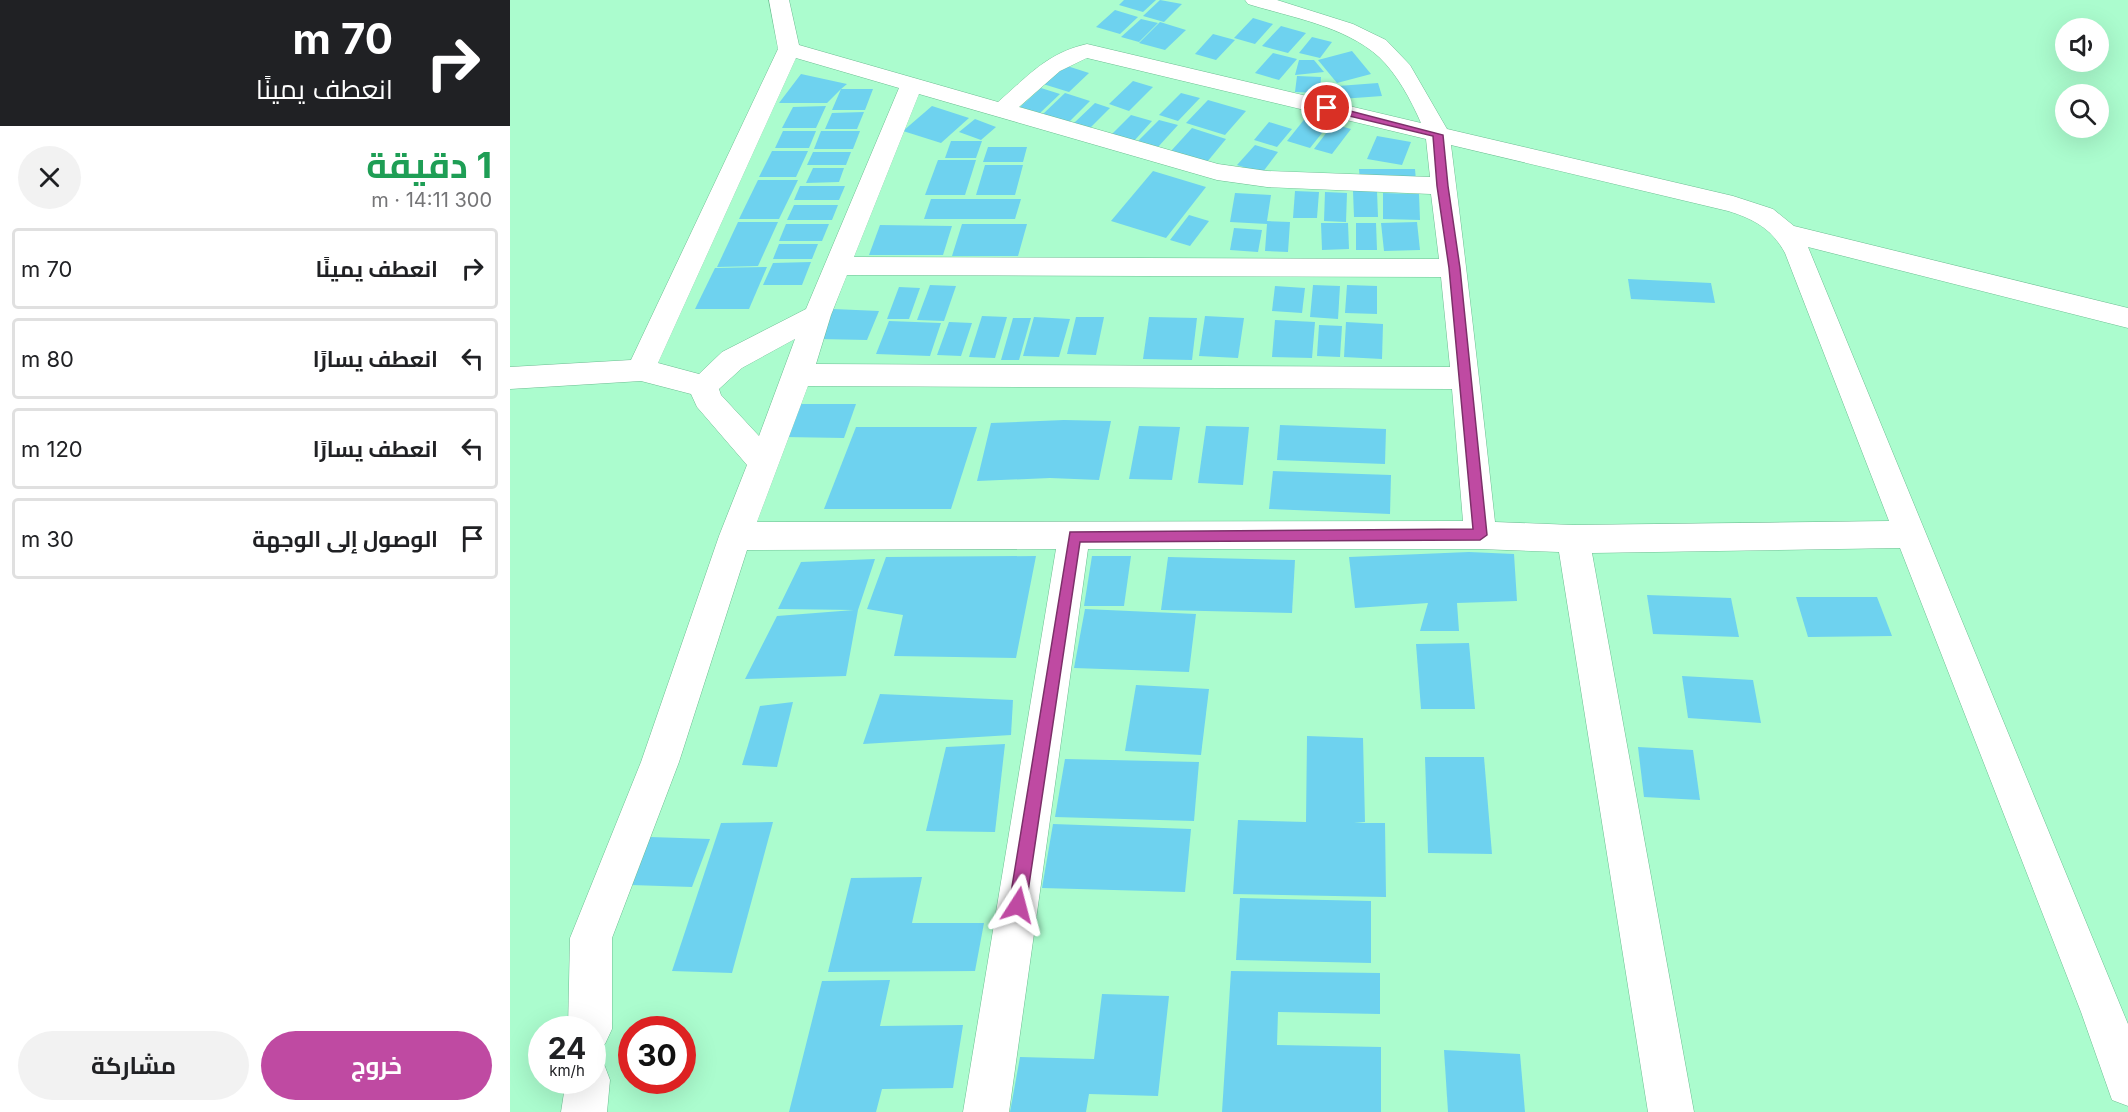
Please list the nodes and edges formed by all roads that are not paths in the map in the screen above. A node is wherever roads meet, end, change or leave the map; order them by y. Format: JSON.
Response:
{"nodes":[{"id":1,"x":779,"y":0,"type":"edge"},
{"id":2,"x":1255,"y":0,"type":"edge"},
{"id":3,"x":789,"y":49,"type":"junction"},
{"id":4,"x":912,"y":84,"type":"junction"},
{"id":5,"x":1002,"y":111,"type":"junction"},
{"id":6,"x":1438,"y":135,"type":"junction"},
{"id":7,"x":1442,"y":186,"type":"junction"},
{"id":8,"x":1788,"y":233,"type":"junction"},
{"id":9,"x":838,"y":266,"type":"junction"},
{"id":10,"x":1455,"y":268,"type":"junction"},
{"id":11,"x":817,"y":315,"type":"junction"},
{"id":12,"x":2128,"y":318,"type":"edge"},
{"id":13,"x":641,"y":370,"type":"junction"},
{"id":14,"x":798,"y":375,"type":"junction"},
{"id":15,"x":510,"y":378,"type":"edge"},
{"id":16,"x":1464,"y":378,"type":"junction"},
{"id":17,"x":704,"y":386,"type":"junction"},
{"id":18,"x":764,"y":463,"type":"junction"},
{"id":19,"x":1910,"y":534,"type":"junction"},
{"id":20,"x":1480,"y":535,"type":"junction"},
{"id":21,"x":735,"y":536,"type":"junction"},
{"id":22,"x":1074,"y":536,"type":"junction"},
{"id":23,"x":1573,"y":539,"type":"junction"},
{"id":24,"x":590,"y":1016,"type":"edge"},
{"id":25,"x":2128,"y":1084,"type":"edge"},
{"id":26,"x":586,"y":1094,"type":"edge"},
{"id":27,"x":584,"y":1112,"type":"edge"},
{"id":28,"x":986,"y":1112,"type":"edge"},
{"id":29,"x":1671,"y":1112,"type":"edge"}],
"edges":[{"from":1,"to":3,"type":"street"},
{"from":2,"to":6,"type":"street"},
{"from":3,"to":4,"type":"street"},
{"from":3,"to":13,"type":"street"},
{"from":4,"to":5,"type":"street"},
{"from":4,"to":9,"type":"street"},
{"from":5,"to":6,"type":"street"},
{"from":5,"to":7,"type":"street"},
{"from":6,"to":7,"type":"street"},
{"from":6,"to":8,"type":"street"},
{"from":7,"to":10,"type":"street"},
{"from":8,"to":12,"type":"street"},
{"from":8,"to":19,"type":"street"},
{"from":9,"to":10,"type":"street"},
{"from":9,"to":11,"type":"street"},
{"from":10,"to":16,"type":"street"},
{"from":11,"to":14,"type":"street"},
{"from":11,"to":17,"type":"street"},
{"from":13,"to":15,"type":"street"},
{"from":13,"to":17,"type":"street"},
{"from":14,"to":16,"type":"street"},
{"from":14,"to":18,"type":"street"},
{"from":16,"to":20,"type":"street"},
{"from":17,"to":18,"type":"street"},
{"from":18,"to":21,"type":"street"},
{"from":19,"to":23,"type":"street"},
{"from":19,"to":25,"type":"street"},
{"from":20,"to":22,"type":"street"},
{"from":20,"to":23,"type":"street"},
{"from":21,"to":22,"type":"street"},
{"from":21,"to":24,"type":"street"},
{"from":22,"to":28,"type":"street"},
{"from":23,"to":29,"type":"street"},
{"from":26,"to":27,"type":"street"}]}
